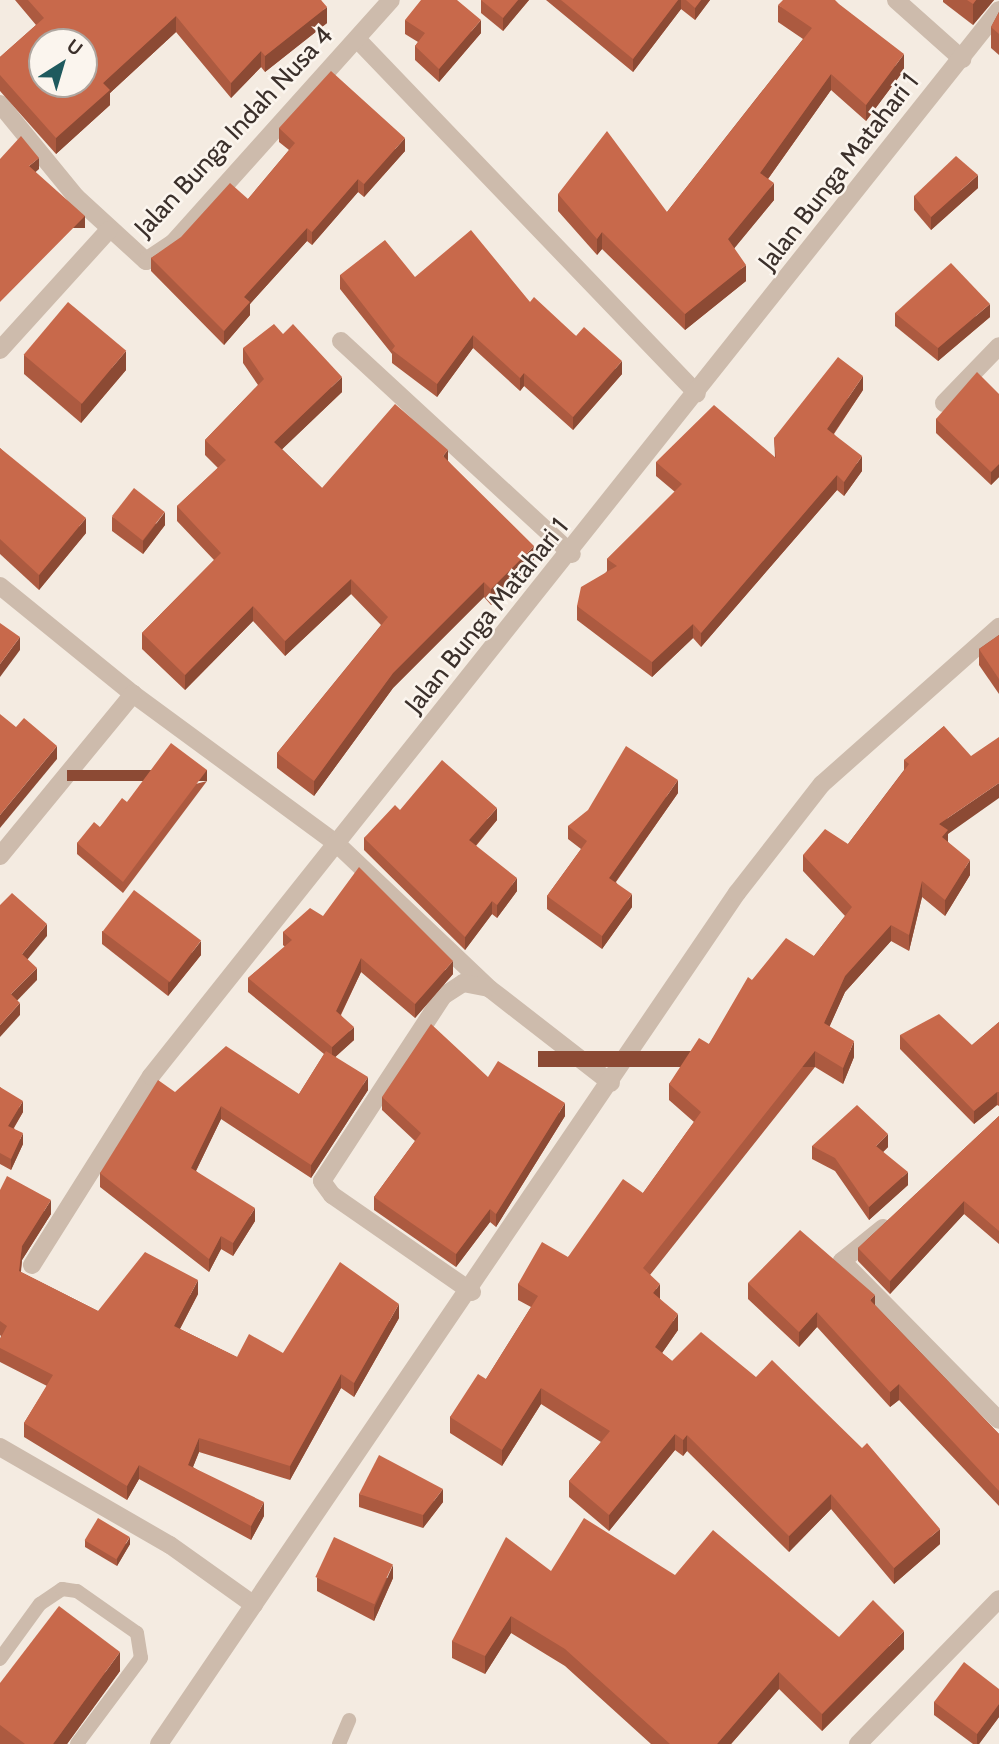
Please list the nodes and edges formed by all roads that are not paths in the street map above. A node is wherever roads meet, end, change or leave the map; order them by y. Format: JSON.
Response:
{"nodes":[{"id":1,"x":391,"y":0,"type":"edge"},
{"id":2,"x":896,"y":0,"type":"edge"},
{"id":3,"x":999,"y":10,"type":"edge"},
{"id":4,"x":357,"y":38,"type":"junction"},
{"id":5,"x":962,"y":59,"type":"junction"},
{"id":6,"x":0,"y":104,"type":"edge"},
{"id":7,"x":108,"y":230,"type":"junction"},
{"id":8,"x":341,"y":341,"type":"dead end"},
{"id":9,"x":999,"y":346,"type":"edge"},
{"id":10,"x":0,"y":350,"type":"edge"},
{"id":11,"x":697,"y":393,"type":"junction"},
{"id":12,"x":944,"y":403,"type":"dead end"},
{"id":13,"x":572,"y":554,"type":"junction"},
{"id":14,"x":0,"y":586,"type":"edge"},
{"id":15,"x":999,"y":627,"type":"edge"},
{"id":16,"x":133,"y":694,"type":"junction"},
{"id":17,"x":336,"y":843,"type":"junction"},
{"id":18,"x":0,"y":856,"type":"edge"},
{"id":19,"x":490,"y":989,"type":"junction"},
{"id":20,"x":611,"y":1083,"type":"junction"},
{"id":21,"x":901,"y":1210,"type":"edge"},
{"id":22,"x":32,"y":1265,"type":"dead end"},
{"id":23,"x":472,"y":1292,"type":"junction"},
{"id":24,"x":999,"y":1420,"type":"edge"},
{"id":25,"x":0,"y":1447,"type":"edge"},
{"id":26,"x":999,"y":1599,"type":"edge"},
{"id":27,"x":254,"y":1605,"type":"junction"},
{"id":28,"x":0,"y":1659,"type":"edge"},
{"id":29,"x":349,"y":1720,"type":"dead end"},
{"id":30,"x":77,"y":1744,"type":"edge"},
{"id":31,"x":159,"y":1744,"type":"edge"},
{"id":32,"x":339,"y":1744,"type":"edge"},
{"id":33,"x":858,"y":1744,"type":"edge"}],
"edges":[{"from":1,"to":4,"type":"street","name":"Jalan Bunga Indah Nusa 4"},
{"from":2,"to":5,"type":"street"},
{"from":3,"to":5,"type":"street","name":"Jalan Bunga Matahari 1"},
{"from":4,"to":7,"type":"street","name":"Jalan Bunga Indah Nusa 4"},
{"from":4,"to":11,"type":"street"},
{"from":5,"to":11,"type":"street","name":"Jalan Bunga Matahari 1"},
{"from":6,"to":7,"type":"street","name":"Jalan Bunga Indah Nusa 4"},
{"from":7,"to":10,"type":"street"},
{"from":8,"to":13,"type":"street"},
{"from":9,"to":12,"type":"street"},
{"from":11,"to":13,"type":"street","name":"Jalan Bunga Matahari 1"},
{"from":13,"to":17,"type":"street","name":"Jalan Bunga Matahari 1"},
{"from":14,"to":16,"type":"street"},
{"from":15,"to":20,"type":"street"},
{"from":16,"to":17,"type":"street"},
{"from":16,"to":18,"type":"street"},
{"from":17,"to":19,"type":"street"},
{"from":17,"to":22,"type":"street","name":"Jalan Bunga Matahari 1"},
{"from":19,"to":20,"type":"street"},
{"from":19,"to":23,"type":"street"},
{"from":20,"to":23,"type":"street"},
{"from":21,"to":24,"type":"street"},
{"from":23,"to":27,"type":"street"},
{"from":25,"to":27,"type":"street"},
{"from":26,"to":33,"type":"street"},
{"from":27,"to":31,"type":"street"},
{"from":28,"to":30,"type":"lane"},
{"from":29,"to":32,"type":"lane"}]}
